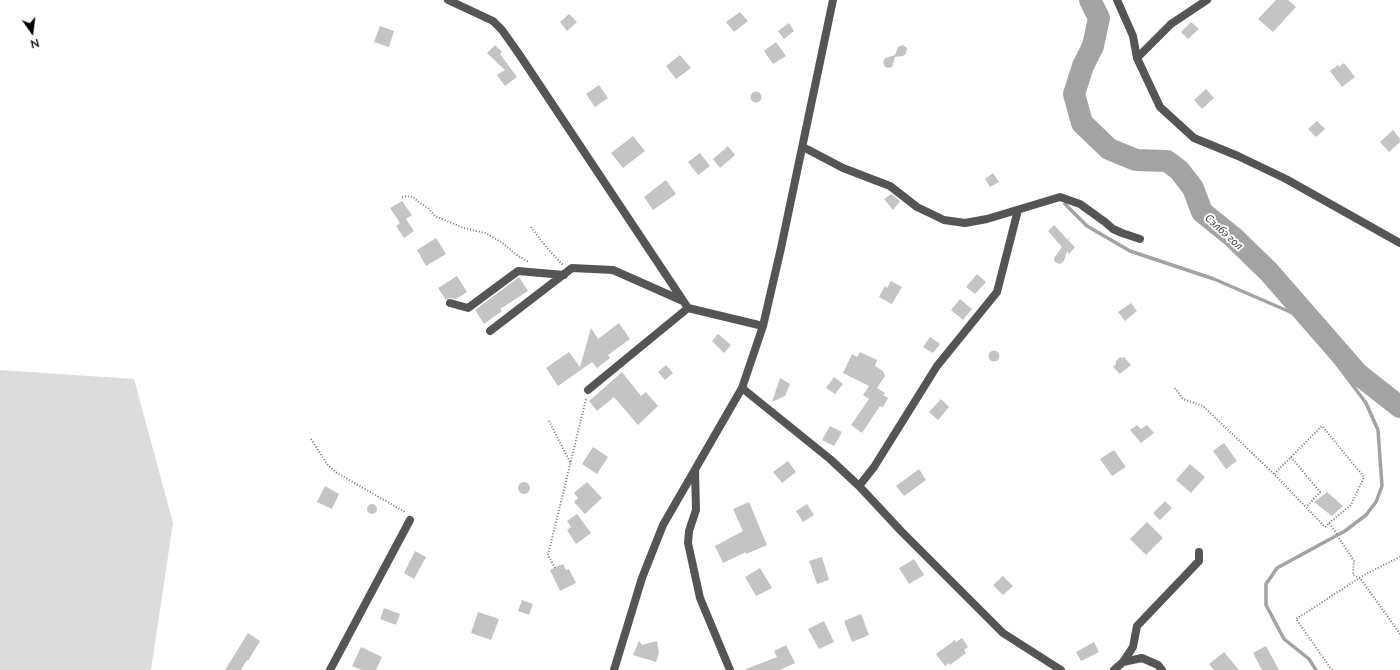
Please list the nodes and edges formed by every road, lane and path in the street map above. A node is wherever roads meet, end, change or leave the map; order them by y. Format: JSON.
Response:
{"nodes":[{"id":1,"x":448,"y":0,"type":"edge"},
{"id":2,"x":833,"y":0,"type":"edge"},
{"id":3,"x":1117,"y":0,"type":"edge"},
{"id":4,"x":1206,"y":0,"type":"edge"},
{"id":5,"x":1137,"y":58,"type":"junction"},
{"id":6,"x":803,"y":147,"type":"junction"},
{"id":7,"x":402,"y":197,"type":"dead end"},
{"id":8,"x":1018,"y":210,"type":"junction"},
{"id":9,"x":531,"y":227,"type":"dead end"},
{"id":10,"x":1140,"y":239,"type":"dead end"},
{"id":11,"x":1400,"y":243,"type":"edge"},
{"id":12,"x":532,"y":264,"type":"dead end"},
{"id":13,"x":566,"y":273,"type":"junction"},
{"id":14,"x":450,"y":304,"type":"dead end"},
{"id":15,"x":686,"y":304,"type":"junction"},
{"id":16,"x":764,"y":326,"type":"junction"},
{"id":17,"x":490,"y":331,"type":"dead end"},
{"id":18,"x":742,"y":388,"type":"junction"},
{"id":19,"x":1175,"y":388,"type":"dead end"},
{"id":20,"x":588,"y":390,"type":"joint"},
{"id":21,"x":549,"y":421,"type":"dead end"},
{"id":22,"x":311,"y":439,"type":"dead end"},
{"id":23,"x":1291,"y":457,"type":"junction"},
{"id":24,"x":571,"y":463,"type":"junction"},
{"id":25,"x":695,"y":469,"type":"junction"},
{"id":26,"x":1274,"y":474,"type":"junction"},
{"id":27,"x":859,"y":486,"type":"junction"},
{"id":28,"x":1306,"y":507,"type":"junction"},
{"id":29,"x":410,"y":520,"type":"joint"},
{"id":30,"x":1329,"y":523,"type":"junction"},
{"id":31,"x":1338,"y":535,"type":"dead end"},
{"id":32,"x":1339,"y":538,"type":"dead end"},
{"id":33,"x":1199,"y":552,"type":"dead end"},
{"id":34,"x":1400,"y":557,"type":"edge"},
{"id":35,"x":555,"y":568,"type":"dead end"},
{"id":36,"x":1360,"y":578,"type":"junction"},
{"id":37,"x":1400,"y":634,"type":"edge"},
{"id":38,"x":1123,"y":662,"type":"junction"},
{"id":39,"x":330,"y":670,"type":"edge"},
{"id":40,"x":614,"y":670,"type":"edge"},
{"id":41,"x":730,"y":670,"type":"edge"},
{"id":42,"x":1061,"y":670,"type":"edge"},
{"id":43,"x":1114,"y":670,"type":"edge"},
{"id":44,"x":1162,"y":670,"type":"edge"},
{"id":45,"x":1332,"y":670,"type":"edge"}],
"edges":[{"from":1,"to":15,"type":"street"},
{"from":2,"to":6,"type":"street"},
{"from":3,"to":5,"type":"street"},
{"from":4,"to":5,"type":"street"},
{"from":5,"to":11,"type":"street"},
{"from":6,"to":8,"type":"street"},
{"from":6,"to":16,"type":"street"},
{"from":7,"to":12,"type":"path"},
{"from":8,"to":10,"type":"street"},
{"from":8,"to":27,"type":"street"},
{"from":9,"to":13,"type":"path"},
{"from":13,"to":14,"type":"street"},
{"from":13,"to":15,"type":"street"},
{"from":13,"to":17,"type":"street"},
{"from":15,"to":16,"type":"street"},
{"from":15,"to":20,"type":"street"},
{"from":16,"to":18,"type":"street"},
{"from":18,"to":25,"type":"street"},
{"from":18,"to":27,"type":"street"},
{"from":19,"to":26,"type":"path"},
{"from":20,"to":24,"type":"path"},
{"from":21,"to":24,"type":"path"},
{"from":22,"to":29,"type":"path"},
{"from":23,"to":26,"type":"path"},
{"from":23,"to":28,"type":"path"},
{"from":23,"to":30,"type":"path"},
{"from":24,"to":35,"type":"path"},
{"from":25,"to":40,"type":"street"},
{"from":25,"to":41,"type":"street"},
{"from":26,"to":28,"type":"path"},
{"from":27,"to":42,"type":"street"},
{"from":28,"to":30,"type":"path"},
{"from":29,"to":39,"type":"street"},
{"from":30,"to":31,"type":"path"},
{"from":32,"to":36,"type":"path"},
{"from":33,"to":38,"type":"street"},
{"from":34,"to":36,"type":"path"},
{"from":36,"to":37,"type":"path"},
{"from":36,"to":45,"type":"path"},
{"from":38,"to":43,"type":"street"},
{"from":38,"to":44,"type":"street"}]}
